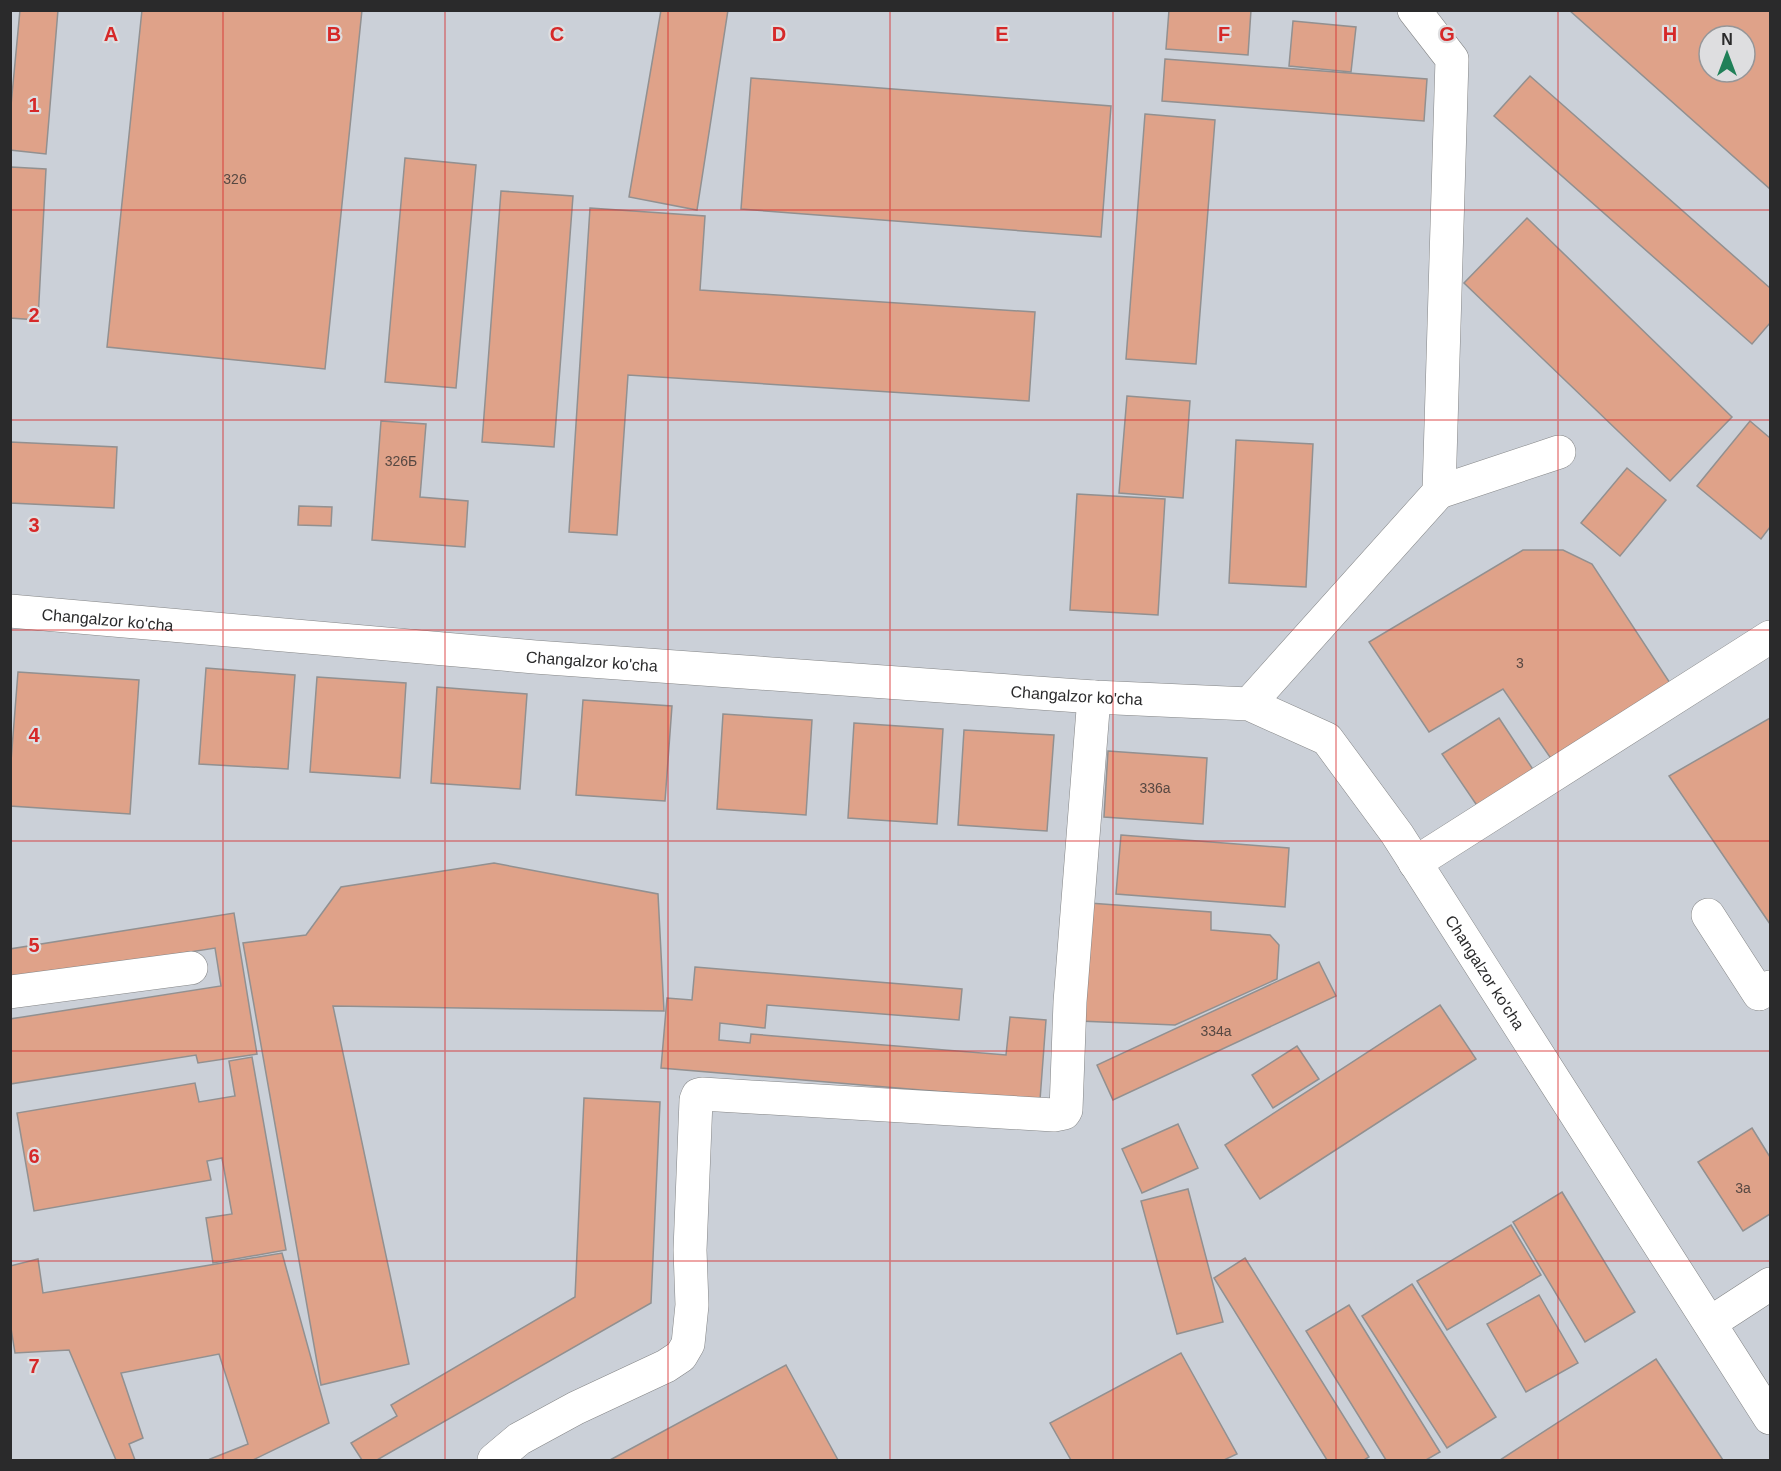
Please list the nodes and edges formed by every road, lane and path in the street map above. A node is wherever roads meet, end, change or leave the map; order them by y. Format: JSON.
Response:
{"nodes":[{"id":1,"x":1414,"y":10,"type":"edge"},
{"id":2,"x":1559,"y":452,"type":"dead end"},
{"id":3,"x":1439,"y":492,"type":"junction"},
{"id":4,"x":10,"y":611,"type":"edge"},
{"id":5,"x":1770,"y":637,"type":"edge"},
{"id":6,"x":1094,"y":697,"type":"junction"},
{"id":7,"x":1249,"y":704,"type":"junction"},
{"id":8,"x":1415,"y":863,"type":"junction"},
{"id":9,"x":1708,"y":915,"type":"dead end"},
{"id":10,"x":191,"y":968,"type":"dead end"},
{"id":11,"x":1770,"y":987,"type":"edge"},
{"id":12,"x":10,"y":992,"type":"edge"},
{"id":13,"x":1770,"y":1284,"type":"edge"},
{"id":14,"x":1710,"y":1323,"type":"junction"},
{"id":15,"x":1770,"y":1418,"type":"edge"},
{"id":16,"x":494,"y":1461,"type":"edge"}],
"edges":[{"from":1,"to":3,"type":"street"},
{"from":2,"to":3,"type":"street"},
{"from":3,"to":7,"type":"street"},
{"from":4,"to":6,"type":"street","name":"Changalzor ko'cha"},
{"from":5,"to":8,"type":"street"},
{"from":6,"to":7,"type":"street","name":"Changalzor ko'cha"},
{"from":6,"to":16,"type":"street"},
{"from":7,"to":8,"type":"street","name":"Changalzor ko'cha"},
{"from":8,"to":14,"type":"street","name":"Changalzor ko'cha"},
{"from":9,"to":11,"type":"street"},
{"from":10,"to":12,"type":"street"},
{"from":13,"to":14,"type":"street"},
{"from":14,"to":15,"type":"street","name":"Changalzor ko'cha"}]}
